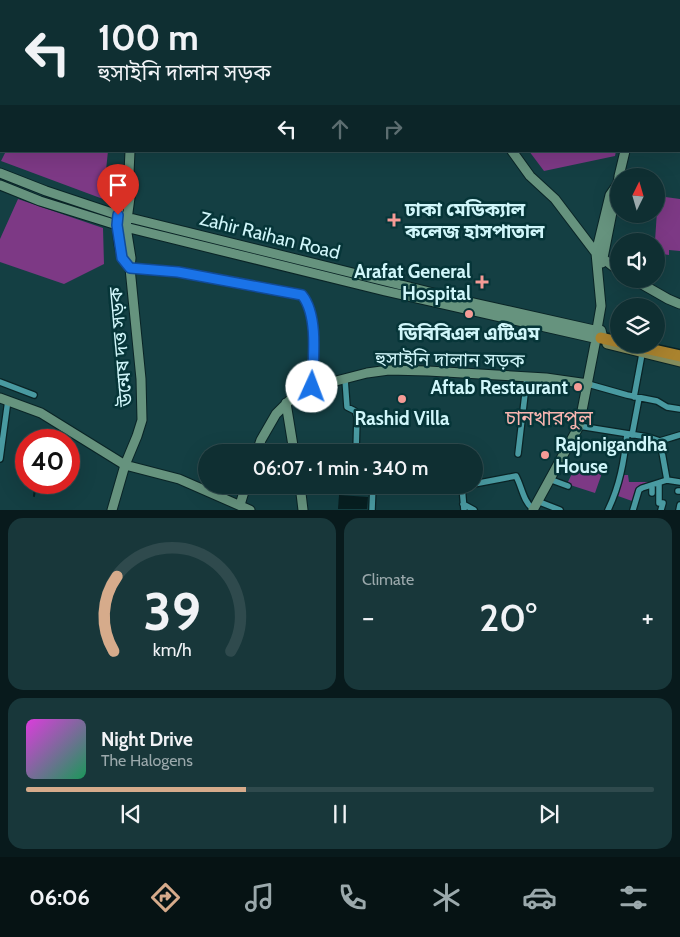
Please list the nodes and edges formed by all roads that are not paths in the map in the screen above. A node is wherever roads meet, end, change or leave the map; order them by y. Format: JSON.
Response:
{"nodes":[{"id":1,"x":130,"y":152,"type":"edge"},
{"id":2,"x":513,"y":152,"type":"edge"},
{"id":3,"x":625,"y":152,"type":"edge"},
{"id":4,"x":621,"y":168,"type":"edge"},
{"id":5,"x":0,"y":173,"type":"edge"},
{"id":6,"x":0,"y":185,"type":"edge"},
{"id":7,"x":123,"y":216,"type":"junction"},
{"id":8,"x":610,"y":220,"type":"edge"},
{"id":9,"x":122,"y":226,"type":"junction"},
{"id":10,"x":599,"y":259,"type":"junction"},
{"id":11,"x":610,"y":265,"type":"edge"},
{"id":12,"x":130,"y":268,"type":"junction"},
{"id":13,"x":650,"y":288,"type":"edge"},
{"id":14,"x":680,"y":304,"type":"edge"},
{"id":15,"x":598,"y":335,"type":"junction"},
{"id":16,"x":610,"y":336,"type":"edge"},
{"id":17,"x":610,"y":339,"type":"edge"},
{"id":18,"x":665,"y":348,"type":"edge"},
{"id":19,"x":680,"y":351,"type":"edge"},
{"id":20,"x":665,"y":353,"type":"edge"},
{"id":21,"x":642,"y":354,"type":"junction"},
{"id":22,"x":680,"y":356,"type":"edge"},
{"id":23,"x":680,"y":362,"type":"edge"},
{"id":24,"x":527,"y":377,"type":"junction"},
{"id":25,"x":345,"y":380,"type":"junction"},
{"id":26,"x":0,"y":382,"type":"edge"},
{"id":27,"x":588,"y":384,"type":"junction"},
{"id":28,"x":312,"y":387,"type":"junction"},
{"id":29,"x":34,"y":395,"type":"dead end"},
{"id":30,"x":637,"y":397,"type":"junction"},
{"id":31,"x":4,"y":399,"type":"edge"},
{"id":32,"x":286,"y":403,"type":"junction"},
{"id":33,"x":680,"y":409,"type":"edge"},
{"id":34,"x":579,"y":426,"type":"junction"},
{"id":35,"x":629,"y":434,"type":"junction"},
{"id":36,"x":680,"y":435,"type":"edge"},
{"id":37,"x":660,"y":441,"type":"junction"},
{"id":38,"x":134,"y":444,"type":"junction"},
{"id":39,"x":260,"y":444,"type":"edge"},
{"id":40,"x":293,"y":444,"type":"edge"},
{"id":41,"x":356,"y":444,"type":"edge"},
{"id":42,"x":100,"y":449,"type":"junction"},
{"id":43,"x":518,"y":454,"type":"dead end"},
{"id":44,"x":0,"y":459,"type":"edge"},
{"id":45,"x":125,"y":465,"type":"junction"},
{"id":46,"x":549,"y":479,"type":"junction"},
{"id":47,"x":667,"y":480,"type":"junction"},
{"id":48,"x":483,"y":482,"type":"edge"},
{"id":49,"x":680,"y":482,"type":"edge"},
{"id":50,"x":659,"y":483,"type":"junction"},
{"id":51,"x":652,"y":485,"type":"junction"},
{"id":52,"x":568,"y":486,"type":"dead end"},
{"id":53,"x":652,"y":493,"type":"dead end"},
{"id":54,"x":243,"y":494,"type":"edge"},
{"id":55,"x":301,"y":494,"type":"edge"},
{"id":56,"x":373,"y":494,"type":"edge"},
{"id":57,"x":462,"y":494,"type":"edge"},
{"id":58,"x":240,"y":504,"type":"junction"},
{"id":59,"x":680,"y":505,"type":"edge"},
{"id":60,"x":534,"y":506,"type":"edge"},
{"id":61,"x":463,"y":507,"type":"edge"},
{"id":62,"x":662,"y":509,"type":"edge"},
{"id":63,"x":112,"y":510,"type":"edge"},
{"id":64,"x":250,"y":510,"type":"edge"},
{"id":65,"x":303,"y":510,"type":"edge"},
{"id":66,"x":372,"y":510,"type":"edge"},
{"id":67,"x":474,"y":510,"type":"edge"},
{"id":68,"x":560,"y":510,"type":"edge"},
{"id":69,"x":608,"y":510,"type":"edge"},
{"id":70,"x":633,"y":510,"type":"edge"},
{"id":71,"x":679,"y":510,"type":"edge"}],
"edges":[{"from":1,"to":7,"type":"main road","name":"উন্মেষ দত্ত সড়ক"},
{"from":2,"to":10,"type":"main road"},
{"from":3,"to":4,"type":"main road"},
{"from":5,"to":7,"type":"main road","name":"Zahir Raihan Road"},
{"from":6,"to":9,"type":"main road"},
{"from":7,"to":9,"type":"main road","name":"উন্মেষ দত্ত সড়ক"},
{"from":7,"to":15,"type":"main road","name":"Zahir Raihan Road"},
{"from":8,"to":10,"type":"main road"},
{"from":9,"to":12,"type":"main road","name":"উন্মেষ দত্ত সড়ক"},
{"from":9,"to":15,"type":"main road"},
{"from":10,"to":11,"type":"main road"},
{"from":10,"to":15,"type":"main road"},
{"from":12,"to":28,"type":"main road"},
{"from":12,"to":38,"type":"main road","name":"উন্মেষ দত্ত সড়ক"},
{"from":13,"to":14,"type":"main road"},
{"from":15,"to":16,"type":"highway"},
{"from":15,"to":17,"type":"highway"},
{"from":15,"to":21,"type":"main road"},
{"from":15,"to":27,"type":"main road"},
{"from":18,"to":19,"type":"highway"},
{"from":20,"to":22,"type":"highway"},
{"from":21,"to":23,"type":"main road"},
{"from":21,"to":30,"type":"street"},
{"from":24,"to":25,"type":"main road","name":"হুসাইনি দালান সড়ক"},
{"from":24,"to":27,"type":"main road","name":"হুসাইনি দালান সড়ক"},
{"from":24,"to":43,"type":"street"},
{"from":25,"to":28,"type":"main road","name":"হুসাইনি দালান সড়ক"},
{"from":25,"to":41,"type":"street"},
{"from":26,"to":29,"type":"street"},
{"from":27,"to":30,"type":"street"},
{"from":27,"to":34,"type":"main road"},
{"from":28,"to":32,"type":"main road","name":"হুসাইনি দালান সড়ক"},
{"from":30,"to":33,"type":"street"},
{"from":30,"to":35,"type":"street"},
{"from":31,"to":42,"type":"main road"},
{"from":31,"to":44,"type":"street"},
{"from":32,"to":39,"type":"main road","name":"হুসাইনি দালান সড়ক"},
{"from":32,"to":40,"type":"main road"},
{"from":34,"to":35,"type":"street"},
{"from":34,"to":46,"type":"main road"},
{"from":35,"to":37,"type":"street"},
{"from":35,"to":69,"type":"street"},
{"from":36,"to":37,"type":"street"},
{"from":37,"to":47,"type":"street"},
{"from":38,"to":42,"type":"main road"},
{"from":38,"to":45,"type":"main road","name":"উন্মেষ দত্ত সড়ক"},
{"from":42,"to":45,"type":"main road"},
{"from":45,"to":58,"type":"main road"},
{"from":45,"to":63,"type":"main road","name":"উন্মেষ দত্ত সড়ক"},
{"from":46,"to":52,"type":"street"},
{"from":46,"to":60,"type":"main road"},
{"from":47,"to":49,"type":"street"},
{"from":47,"to":50,"type":"street"},
{"from":48,"to":60,"type":"street"},
{"from":50,"to":51,"type":"street"},
{"from":50,"to":62,"type":"street"},
{"from":51,"to":53,"type":"street"},
{"from":51,"to":70,"type":"street"},
{"from":54,"to":58,"type":"main road"},
{"from":55,"to":65,"type":"main road"},
{"from":56,"to":66,"type":"street"},
{"from":57,"to":61,"type":"street"},
{"from":58,"to":64,"type":"main road"},
{"from":59,"to":71,"type":"street"},
{"from":60,"to":68,"type":"street"},
{"from":61,"to":67,"type":"street"}]}
